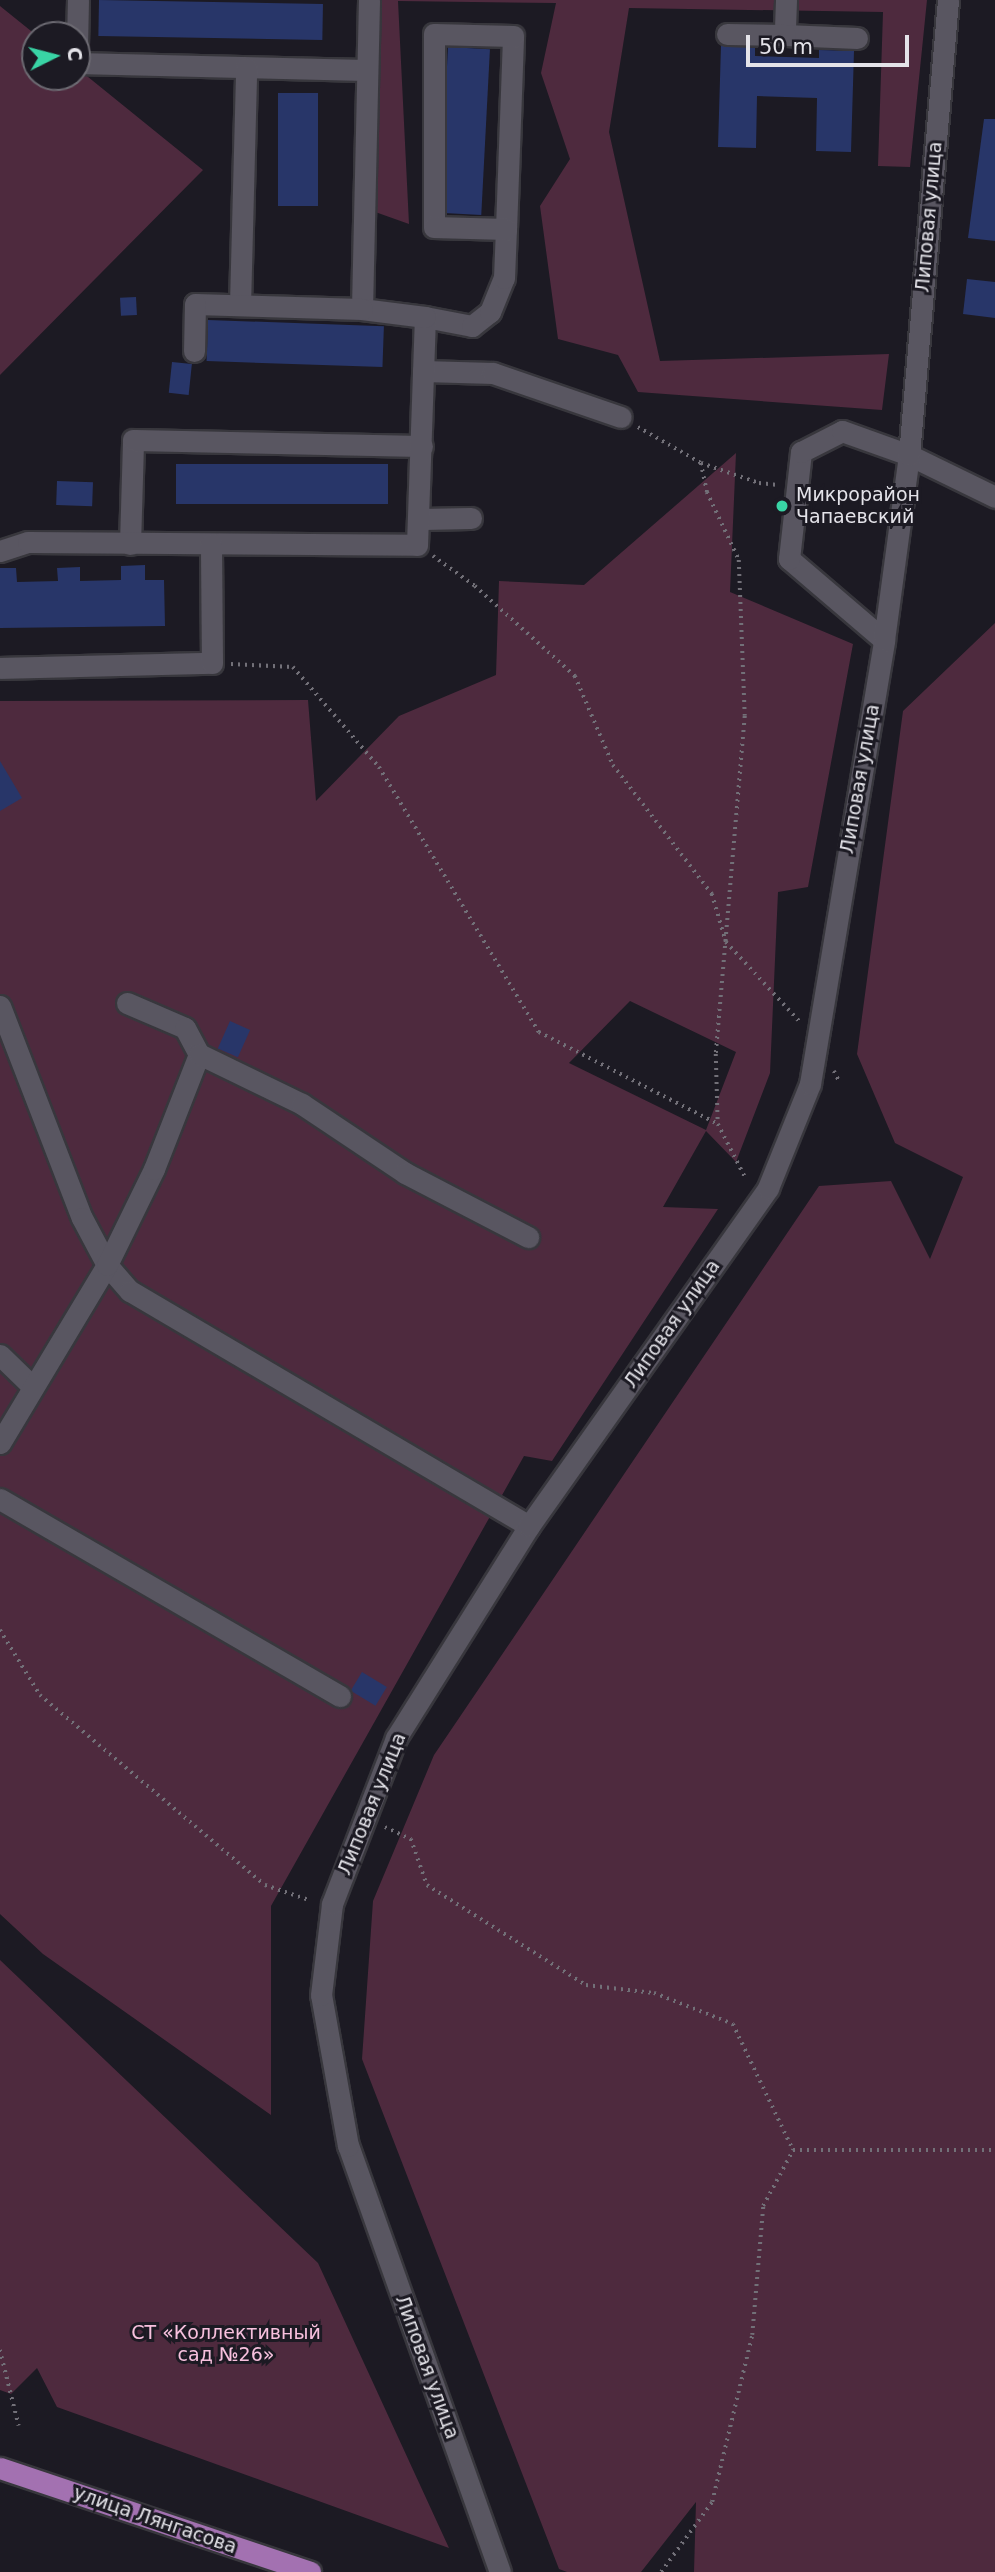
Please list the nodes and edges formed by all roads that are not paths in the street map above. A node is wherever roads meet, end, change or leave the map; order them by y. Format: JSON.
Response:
{"nodes":[{"id":1,"x":78,"y":0,"type":"edge"},
{"id":2,"x":369,"y":0,"type":"edge"},
{"id":3,"x":786,"y":0,"type":"edge"},
{"id":4,"x":948,"y":0,"type":"edge"},
{"id":5,"x":78,"y":21,"type":"edge"},
{"id":6,"x":727,"y":34,"type":"dead end"},
{"id":7,"x":785,"y":35,"type":"junction"},
{"id":8,"x":858,"y":38,"type":"dead end"},
{"id":9,"x":91,"y":63,"type":"edge"},
{"id":10,"x":246,"y":68,"type":"junction"},
{"id":11,"x":365,"y":70,"type":"junction"},
{"id":12,"x":506,"y":229,"type":"junction"},
{"id":13,"x":240,"y":305,"type":"junction"},
{"id":14,"x":362,"y":309,"type":"junction"},
{"id":15,"x":425,"y":317,"type":"junction"},
{"id":16,"x":194,"y":351,"type":"dead end"},
{"id":17,"x":423,"y":371,"type":"junction"},
{"id":18,"x":621,"y":417,"type":"road end"},
{"id":19,"x":422,"y":446,"type":"junction"},
{"id":20,"x":909,"y":455,"type":"junction"},
{"id":21,"x":995,"y":497,"type":"edge"},
{"id":22,"x":471,"y":518,"type":"dead end"},
{"id":23,"x":421,"y":519,"type":"junction"},
{"id":24,"x":130,"y":544,"type":"junction"},
{"id":25,"x":211,"y":544,"type":"junction"},
{"id":26,"x":0,"y":551,"type":"edge"},
{"id":27,"x":884,"y":640,"type":"junction"},
{"id":28,"x":0,"y":668,"type":"edge"},
{"id":29,"x":127,"y":1003,"type":"dead end"},
{"id":30,"x":0,"y":1006,"type":"edge"},
{"id":31,"x":199,"y":1054,"type":"junction"},
{"id":32,"x":528,"y":1237,"type":"dead end"},
{"id":33,"x":107,"y":1265,"type":"junction"},
{"id":34,"x":0,"y":1355,"type":"edge"},
{"id":35,"x":31,"y":1385,"type":"junction"},
{"id":36,"x":0,"y":1443,"type":"edge"},
{"id":37,"x":0,"y":1499,"type":"edge"},
{"id":38,"x":529,"y":1526,"type":"junction"},
{"id":39,"x":340,"y":1696,"type":"dead end"},
{"id":40,"x":0,"y":2468,"type":"edge"},
{"id":41,"x":310,"y":2572,"type":"edge"},
{"id":42,"x":500,"y":2572,"type":"edge"}],
"edges":[{"from":1,"to":5,"type":"street"},
{"from":2,"to":11,"type":"street"},
{"from":3,"to":7,"type":"street"},
{"from":4,"to":20,"type":"street","name":"Липовая улица"},
{"from":6,"to":7,"type":"street"},
{"from":7,"to":8,"type":"street"},
{"from":9,"to":10,"type":"street"},
{"from":10,"to":11,"type":"street"},
{"from":10,"to":13,"type":"street"},
{"from":11,"to":14,"type":"street"},
{"from":12,"to":12,"type":"street"},
{"from":12,"to":15,"type":"street"},
{"from":13,"to":14,"type":"street"},
{"from":13,"to":16,"type":"street"},
{"from":14,"to":15,"type":"street"},
{"from":15,"to":17,"type":"street"},
{"from":17,"to":18,"type":"street"},
{"from":17,"to":19,"type":"street"},
{"from":19,"to":23,"type":"street"},
{"from":19,"to":24,"type":"street"},
{"from":20,"to":21,"type":"street"},
{"from":20,"to":27,"type":"street","name":"Липовая улица"},
{"from":20,"to":27,"type":"street"},
{"from":22,"to":23,"type":"street"},
{"from":23,"to":25,"type":"street"},
{"from":24,"to":25,"type":"street"},
{"from":24,"to":26,"type":"street"},
{"from":25,"to":28,"type":"street"},
{"from":27,"to":38,"type":"street","name":"Липовая улица"},
{"from":29,"to":31,"type":"street"},
{"from":30,"to":33,"type":"street"},
{"from":31,"to":32,"type":"street"},
{"from":31,"to":33,"type":"street"},
{"from":33,"to":35,"type":"street"},
{"from":33,"to":38,"type":"street"},
{"from":34,"to":35,"type":"street"},
{"from":35,"to":36,"type":"street"},
{"from":37,"to":39,"type":"street"},
{"from":38,"to":42,"type":"street","name":"Липовая улица"},
{"from":40,"to":41,"type":"main road","name":"улица Лянгасова"}]}
